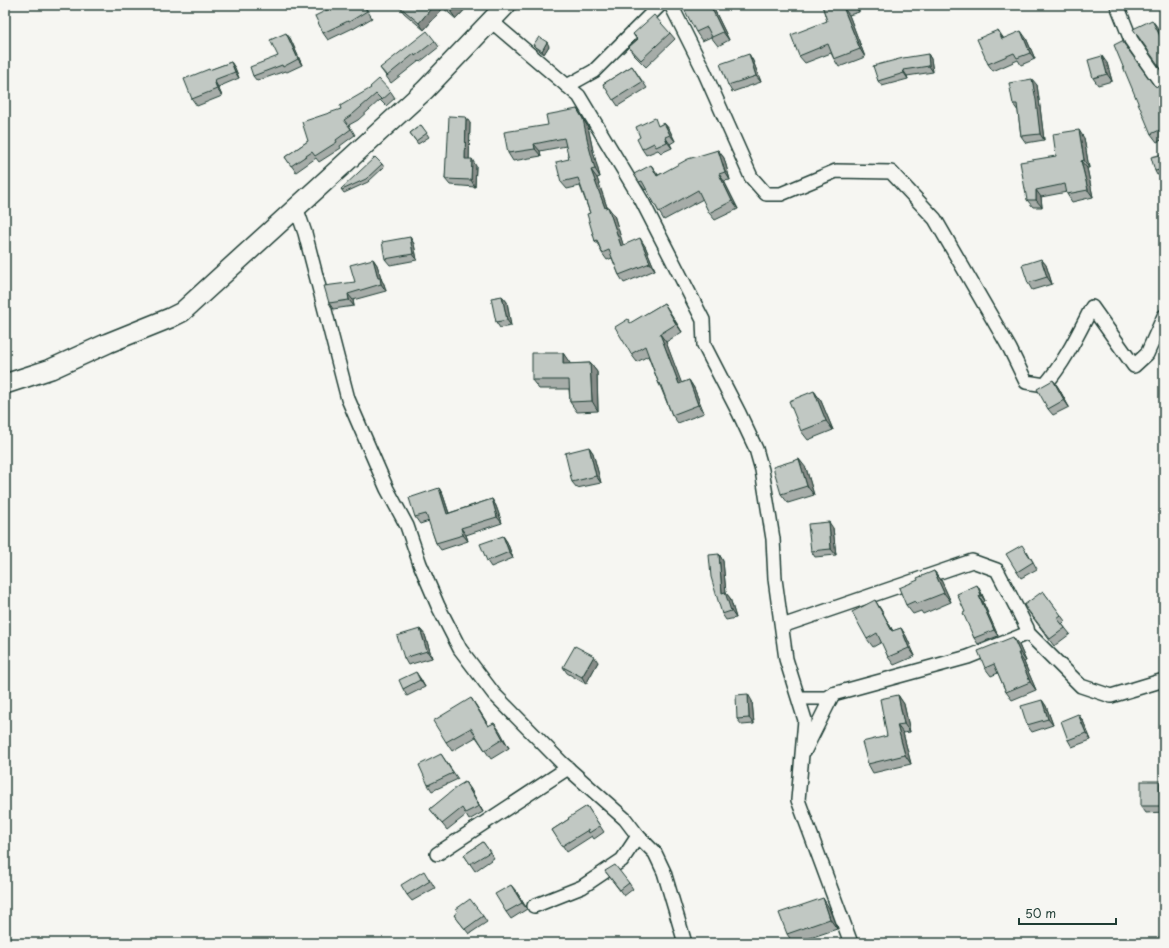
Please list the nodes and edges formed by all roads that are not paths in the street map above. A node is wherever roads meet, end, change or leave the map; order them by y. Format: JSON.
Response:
{"nodes":[{"id":1,"x":506,"y":5,"type":"edge"},
{"id":2,"x":660,"y":5,"type":"edge"},
{"id":3,"x":671,"y":5,"type":"edge"},
{"id":4,"x":1117,"y":5,"type":"edge"},
{"id":5,"x":491,"y":21,"type":"junction"},
{"id":6,"x":567,"y":86,"type":"junction"},
{"id":7,"x":1164,"y":87,"type":"edge"},
{"id":8,"x":296,"y":207,"type":"junction"},
{"id":9,"x":1164,"y":316,"type":"edge"},
{"id":10,"x":5,"y":384,"type":"edge"},
{"id":11,"x":782,"y":626,"type":"junction"},
{"id":12,"x":1028,"y":633,"type":"junction"},
{"id":13,"x":1164,"y":680,"type":"edge"},
{"id":14,"x":833,"y":694,"type":"junction"},
{"id":15,"x":799,"y":698,"type":"junction"},
{"id":16,"x":802,"y":757,"type":"junction"},
{"id":17,"x":568,"y":768,"type":"junction"},
{"id":18,"x":638,"y":836,"type":"junction"},
{"id":19,"x":437,"y":854,"type":"dead end"},
{"id":20,"x":534,"y":906,"type":"dead end"},
{"id":21,"x":685,"y":943,"type":"edge"},
{"id":22,"x":851,"y":943,"type":"edge"}],
"edges":[{"from":1,"to":5,"type":"street"},
{"from":2,"to":6,"type":"street"},
{"from":3,"to":9,"type":"street"},
{"from":4,"to":7,"type":"street"},
{"from":5,"to":6,"type":"street"},
{"from":5,"to":8,"type":"street"},
{"from":6,"to":11,"type":"street"},
{"from":8,"to":10,"type":"street"},
{"from":8,"to":17,"type":"street"},
{"from":11,"to":12,"type":"street"},
{"from":11,"to":15,"type":"street"},
{"from":12,"to":13,"type":"street"},
{"from":12,"to":14,"type":"street"},
{"from":14,"to":15,"type":"street"},
{"from":14,"to":16,"type":"street"},
{"from":15,"to":16,"type":"street"},
{"from":16,"to":22,"type":"street"},
{"from":17,"to":18,"type":"street"},
{"from":17,"to":19,"type":"street"},
{"from":18,"to":20,"type":"street"},
{"from":18,"to":21,"type":"street"}]}
